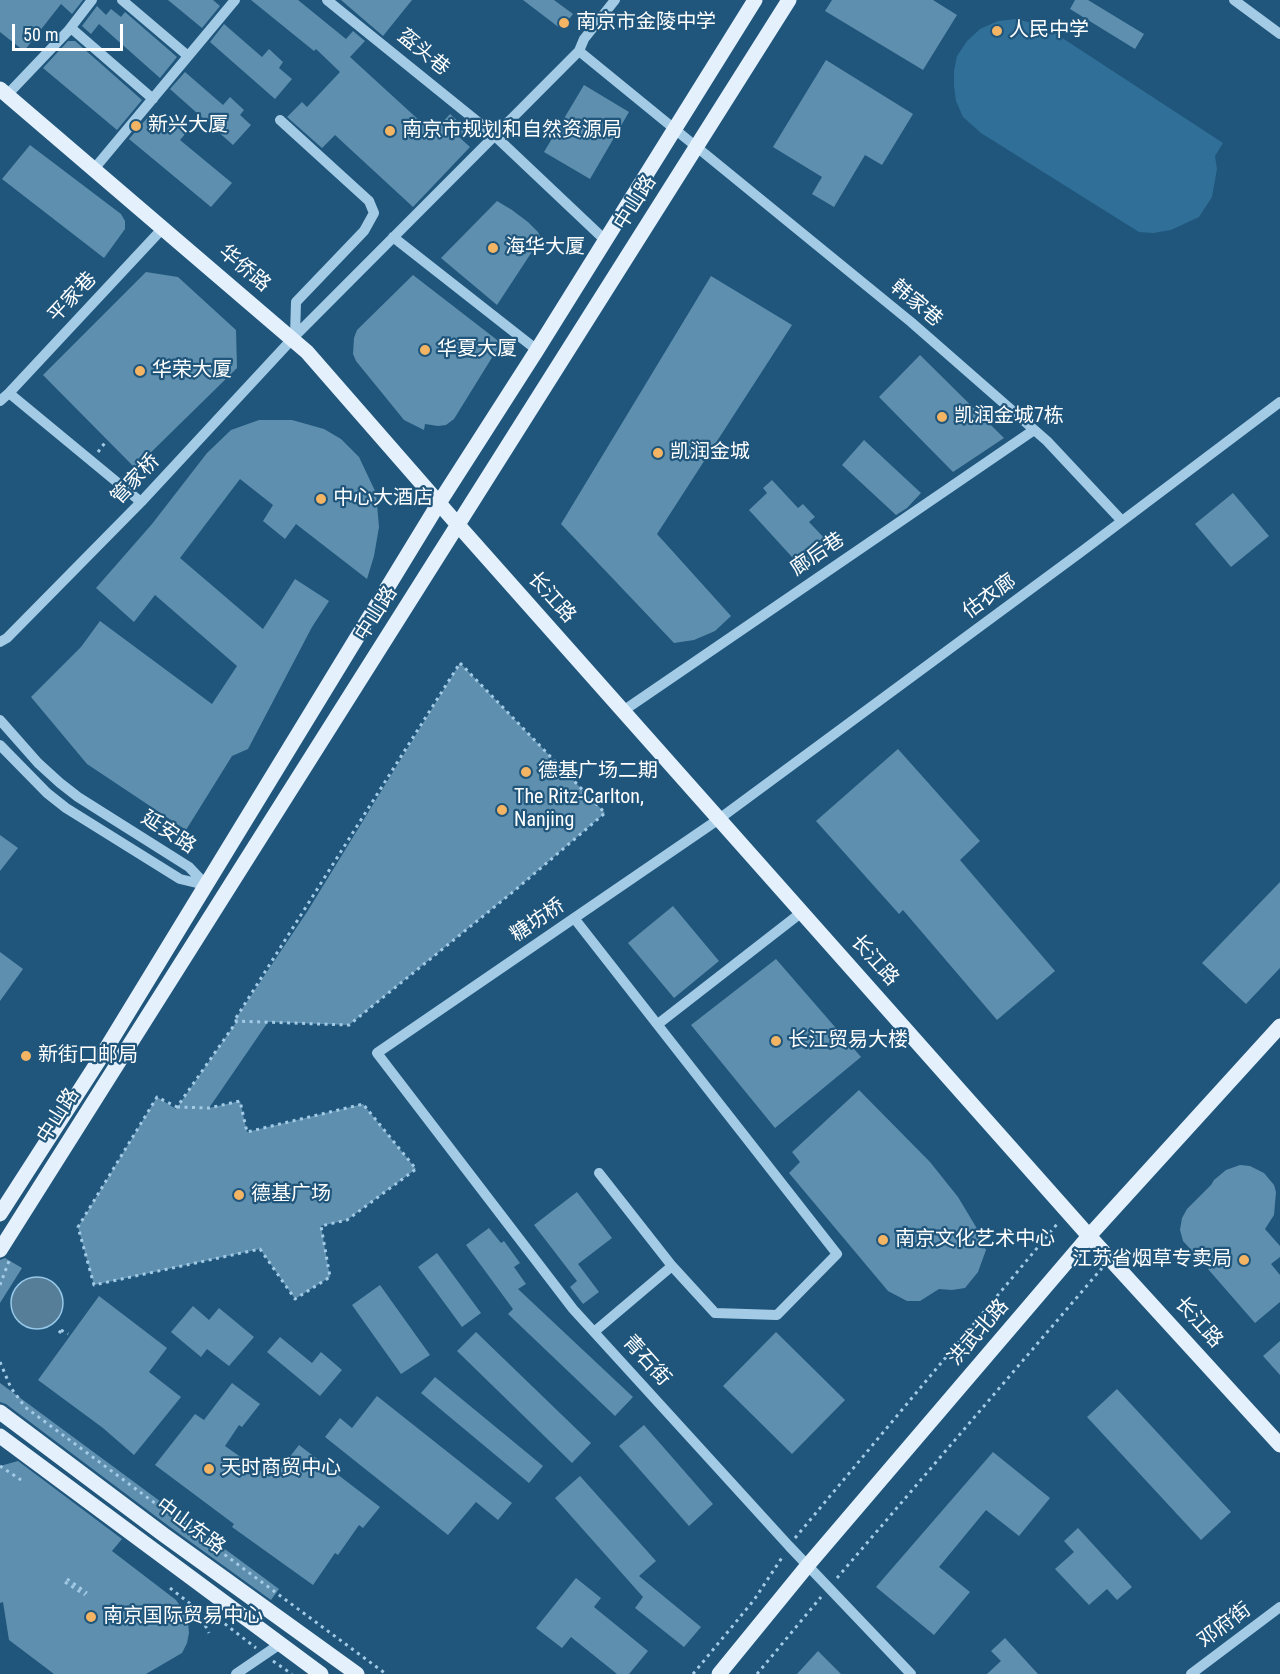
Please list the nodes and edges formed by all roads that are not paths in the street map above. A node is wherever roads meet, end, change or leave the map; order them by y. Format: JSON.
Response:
{"nodes":[{"id":1,"x":92,"y":0,"type":"edge"},
{"id":2,"x":123,"y":0,"type":"edge"},
{"id":3,"x":235,"y":0,"type":"edge"},
{"id":4,"x":327,"y":0,"type":"edge"},
{"id":5,"x":615,"y":0,"type":"edge"},
{"id":6,"x":755,"y":0,"type":"edge"},
{"id":7,"x":789,"y":0,"type":"edge"},
{"id":8,"x":1234,"y":0,"type":"edge"},
{"id":9,"x":71,"y":28,"type":"junction"},
{"id":10,"x":770,"y":30,"type":"joint"},
{"id":11,"x":1280,"y":34,"type":"edge"},
{"id":12,"x":579,"y":51,"type":"junction"},
{"id":13,"x":188,"y":56,"type":"junction"},
{"id":14,"x":746,"y":69,"type":"joint"},
{"id":15,"x":733,"y":88,"type":"joint"},
{"id":16,"x":4,"y":92,"type":"edge"},
{"id":17,"x":153,"y":99,"type":"junction"},
{"id":18,"x":280,"y":120,"type":"dead end"},
{"id":19,"x":674,"y":130,"type":"junction"},
{"id":20,"x":494,"y":135,"type":"junction"},
{"id":21,"x":696,"y":148,"type":"junction"},
{"id":22,"x":94,"y":169,"type":"junction"},
{"id":23,"x":163,"y":228,"type":"junction"},
{"id":24,"x":393,"y":237,"type":"junction"},
{"id":25,"x":605,"y":240,"type":"junction"},
{"id":26,"x":293,"y":337,"type":"junction"},
{"id":27,"x":537,"y":350,"type":"junction"},
{"id":28,"x":9,"y":393,"type":"junction"},
{"id":29,"x":0,"y":401,"type":"edge"},
{"id":30,"x":1280,"y":402,"type":"edge"},
{"id":31,"x":1034,"y":430,"type":"junction"},
{"id":32,"x":141,"y":502,"type":"junction"},
{"id":33,"x":439,"y":503,"type":"junction"},
{"id":34,"x":1122,"y":521,"type":"junction"},
{"id":35,"x":459,"y":525,"type":"junction"},
{"id":36,"x":0,"y":642,"type":"edge"},
{"id":37,"x":623,"y":711,"type":"junction"},
{"id":38,"x":0,"y":720,"type":"edge"},
{"id":39,"x":0,"y":745,"type":"edge"},
{"id":40,"x":719,"y":819,"type":"junction"},
{"id":41,"x":206,"y":885,"type":"junction"},
{"id":42,"x":802,"y":912,"type":"junction"},
{"id":43,"x":574,"y":918,"type":"junction"},
{"id":44,"x":658,"y":1024,"type":"junction"},
{"id":45,"x":1280,"y":1026,"type":"edge"},
{"id":46,"x":377,"y":1053,"type":"joint"},
{"id":47,"x":85,"y":1114,"type":"junction"},
{"id":48,"x":69,"y":1139,"type":"joint"},
{"id":49,"x":599,"y":1173,"type":"dead end"},
{"id":50,"x":0,"y":1214,"type":"edge"},
{"id":51,"x":1089,"y":1236,"type":"junction"},
{"id":52,"x":0,"y":1250,"type":"edge"},
{"id":53,"x":672,"y":1266,"type":"junction"},
{"id":54,"x":594,"y":1332,"type":"dead end"},
{"id":55,"x":0,"y":1403,"type":"edge"},
{"id":56,"x":0,"y":1412,"type":"edge"},
{"id":57,"x":22,"y":1429,"type":"junction"},
{"id":58,"x":4,"y":1441,"type":"edge"},
{"id":59,"x":1280,"y":1445,"type":"edge"},
{"id":60,"x":808,"y":1565,"type":"junction"},
{"id":61,"x":1280,"y":1607,"type":"edge"},
{"id":62,"x":280,"y":1644,"type":"junction"},
{"id":63,"x":236,"y":1674,"type":"edge"},
{"id":64,"x":321,"y":1674,"type":"edge"},
{"id":65,"x":357,"y":1674,"type":"edge"},
{"id":66,"x":719,"y":1674,"type":"edge"},
{"id":67,"x":911,"y":1674,"type":"edge"},
{"id":68,"x":1191,"y":1674,"type":"edge"}],
"edges":[{"from":1,"to":9,"type":"street"},
{"from":2,"to":13,"type":"street"},
{"from":3,"to":13,"type":"street"},
{"from":4,"to":20,"type":"street","name":"盔头巷"},
{"from":5,"to":12,"type":"street","name":"管家桥"},
{"from":6,"to":19,"type":"main road","name":"中山路"},
{"from":7,"to":10,"type":"main road"},
{"from":8,"to":11,"type":"street"},
{"from":9,"to":16,"type":"street"},
{"from":9,"to":17,"type":"street"},
{"from":10,"to":14,"type":"street"},
{"from":12,"to":19,"type":"street","name":"韩家巷"},
{"from":12,"to":20,"type":"street","name":"管家桥"},
{"from":13,"to":17,"type":"street"},
{"from":14,"to":15,"type":"main road"},
{"from":15,"to":21,"type":"street"},
{"from":16,"to":22,"type":"main road","name":"华侨路"},
{"from":17,"to":22,"type":"street"},
{"from":18,"to":26,"type":"street"},
{"from":19,"to":21,"type":"street","name":"韩家巷"},
{"from":19,"to":25,"type":"main road","name":"中山路"},
{"from":20,"to":24,"type":"street","name":"管家桥"},
{"from":20,"to":25,"type":"street","name":"盔头巷"},
{"from":21,"to":31,"type":"street","name":"韩家巷"},
{"from":21,"to":35,"type":"main road","name":"中山路"},
{"from":21,"to":47,"type":"street"},
{"from":22,"to":23,"type":"main road","name":"华侨路"},
{"from":23,"to":26,"type":"main road","name":"华侨路"},
{"from":23,"to":28,"type":"street","name":"平家巷"},
{"from":24,"to":26,"type":"street","name":"管家桥"},
{"from":24,"to":27,"type":"street"},
{"from":25,"to":27,"type":"main road","name":"中山路"},
{"from":26,"to":32,"type":"street","name":"管家桥"},
{"from":26,"to":33,"type":"main road","name":"华侨路"},
{"from":27,"to":33,"type":"main road","name":"中山路"},
{"from":28,"to":29,"type":"street","name":"平家巷"},
{"from":28,"to":32,"type":"street"},
{"from":30,"to":34,"type":"street","name":"估衣廊"},
{"from":31,"to":34,"type":"street","name":"韩家巷"},
{"from":31,"to":37,"type":"street","name":"廊后巷"},
{"from":32,"to":36,"type":"street","name":"管家桥"},
{"from":33,"to":35,"type":"main road","name":"长江路"},
{"from":33,"to":41,"type":"main road","name":"中山路"},
{"from":34,"to":40,"type":"street","name":"估衣廊"},
{"from":35,"to":37,"type":"main road","name":"长江路"},
{"from":35,"to":47,"type":"main road","name":"中山路"},
{"from":37,"to":40,"type":"main road","name":"长江路"},
{"from":38,"to":41,"type":"street","name":"延安路"},
{"from":39,"to":41,"type":"street","name":"延安路"},
{"from":40,"to":42,"type":"main road","name":"长江路"},
{"from":40,"to":43,"type":"street","name":"糖坊桥"},
{"from":41,"to":50,"type":"main road","name":"中山路"},
{"from":42,"to":44,"type":"street"},
{"from":42,"to":51,"type":"main road","name":"长江路"},
{"from":43,"to":44,"type":"street"},
{"from":43,"to":46,"type":"street","name":"糖坊桥"},
{"from":44,"to":53,"type":"street"},
{"from":45,"to":51,"type":"main road","name":"洪武北路"},
{"from":46,"to":60,"type":"street","name":"青石街"},
{"from":47,"to":48,"type":"main road","name":"中山路"},
{"from":48,"to":52,"type":"street"},
{"from":49,"to":53,"type":"street"},
{"from":51,"to":59,"type":"main road","name":"长江路"},
{"from":51,"to":60,"type":"main road","name":"洪武北路"},
{"from":53,"to":54,"type":"street"},
{"from":55,"to":57,"type":"main road"},
{"from":56,"to":57,"type":"main road","name":"中山东路"},
{"from":57,"to":65,"type":"main road","name":"中山东路"},
{"from":58,"to":62,"type":"main road","name":"中山东路"},
{"from":60,"to":66,"type":"main road","name":"洪武北路"},
{"from":60,"to":67,"type":"street","name":"青石街"},
{"from":61,"to":68,"type":"street","name":"邓府街"},
{"from":62,"to":63,"type":"street"},
{"from":62,"to":64,"type":"main road","name":"中山东路"}]}
